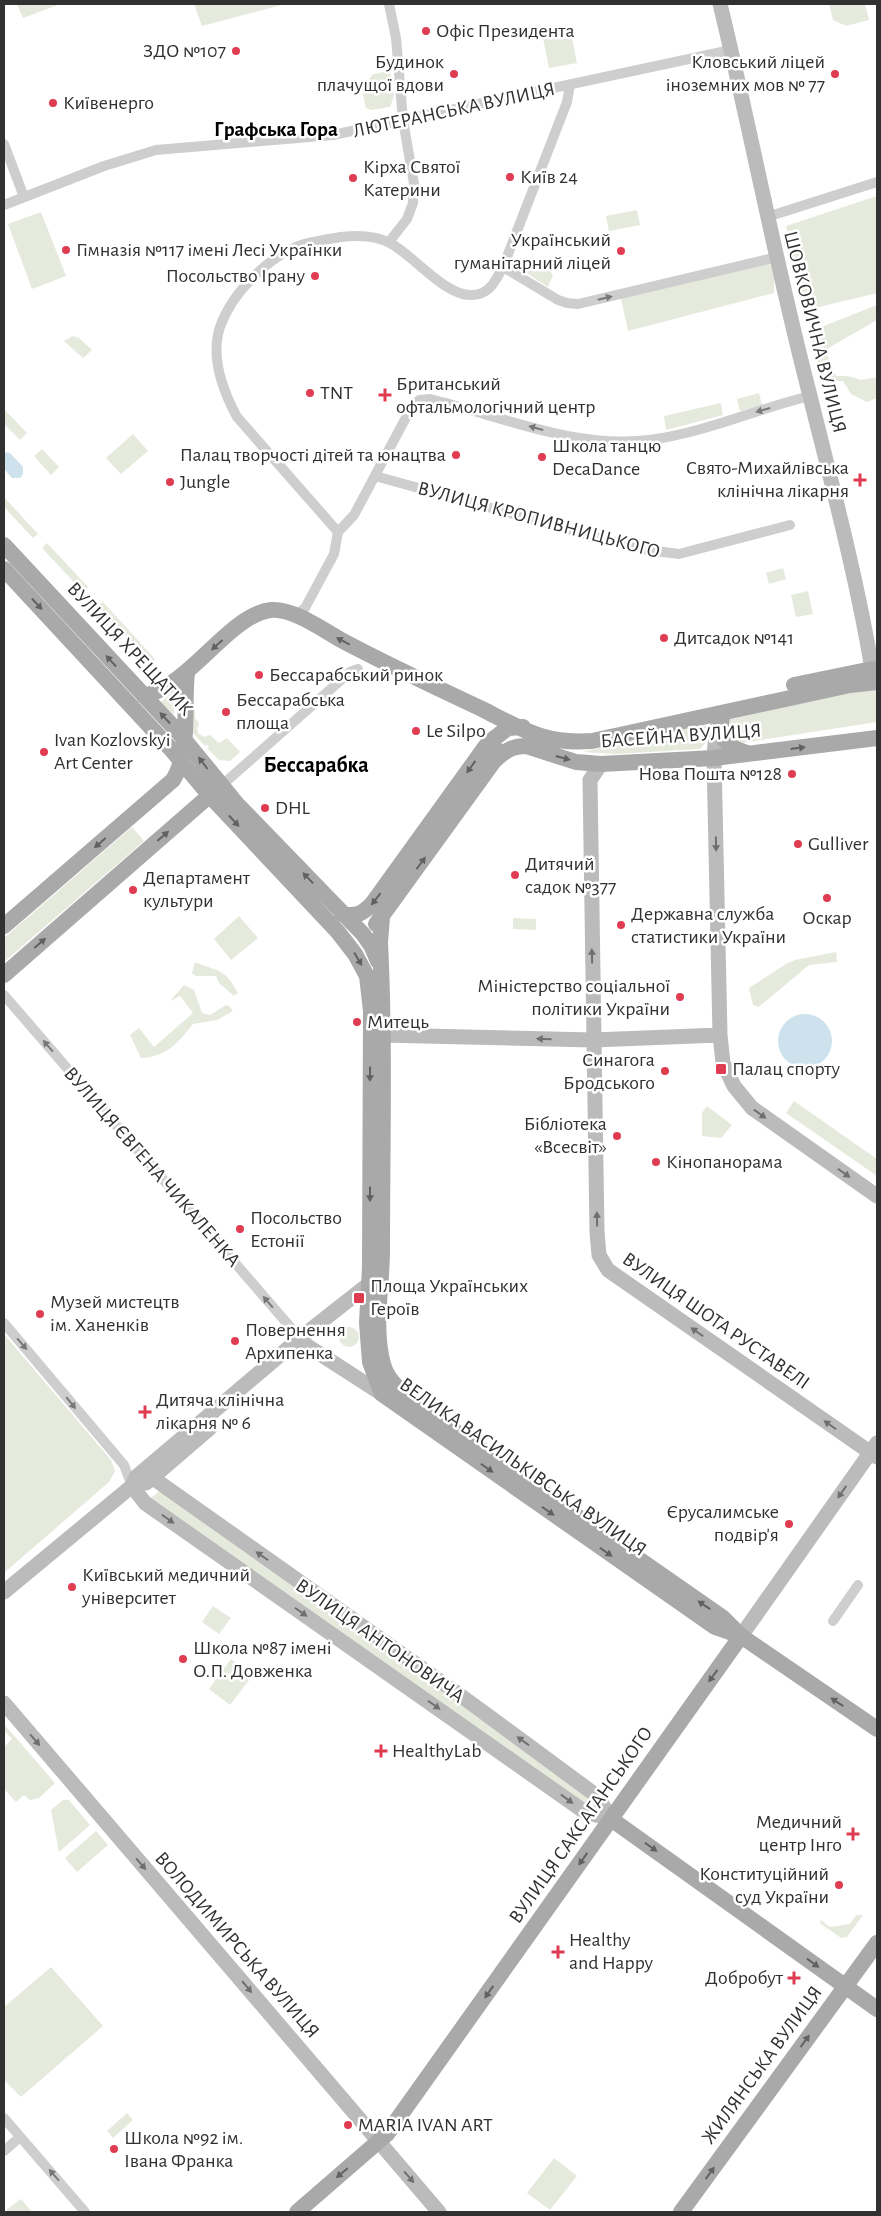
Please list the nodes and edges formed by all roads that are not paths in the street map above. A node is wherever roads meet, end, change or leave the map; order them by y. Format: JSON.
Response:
{"nodes":[{"id":1,"x":389,"y":4,"type":"edge"},
{"id":2,"x":720,"y":4,"type":"edge"},
{"id":3,"x":731,"y":50,"type":"junction"},
{"id":4,"x":570,"y":85,"type":"junction"},
{"id":5,"x":403,"y":120,"type":"junction"},
{"id":6,"x":4,"y":144,"type":"edge"},
{"id":7,"x":877,"y":182,"type":"edge"},
{"id":8,"x":24,"y":197,"type":"junction"},
{"id":9,"x":4,"y":205,"type":"edge"},
{"id":10,"x":767,"y":217,"type":"junction"},
{"id":11,"x":389,"y":242,"type":"junction"},
{"id":12,"x":777,"y":257,"type":"junction"},
{"id":13,"x":503,"y":267,"type":"junction"},
{"id":14,"x":810,"y":396,"type":"junction"},
{"id":15,"x":375,"y":476,"type":"junction"},
{"id":16,"x":790,"y":525,"type":"dead end"},
{"id":17,"x":338,"y":532,"type":"junction"},
{"id":18,"x":4,"y":546,"type":"edge"},
{"id":19,"x":4,"y":568,"type":"edge"},
{"id":20,"x":322,"y":577,"type":"junction"},
{"id":21,"x":295,"y":615,"type":"junction"},
{"id":22,"x":317,"y":627,"type":"junction"},
{"id":23,"x":358,"y":670,"type":"dead end"},
{"id":24,"x":876,"y":672,"type":"edge"},
{"id":25,"x":187,"y":673,"type":"junction"},
{"id":26,"x":144,"y":696,"type":"junction"},
{"id":27,"x":727,"y":714,"type":"junction"},
{"id":28,"x":511,"y":729,"type":"junction"},
{"id":29,"x":877,"y":738,"type":"edge"},
{"id":30,"x":185,"y":740,"type":"junction"},
{"id":31,"x":750,"y":754,"type":"junction"},
{"id":32,"x":714,"y":758,"type":"junction"},
{"id":33,"x":181,"y":760,"type":"junction"},
{"id":34,"x":494,"y":761,"type":"junction"},
{"id":35,"x":601,"y":764,"type":"junction"},
{"id":36,"x":216,"y":791,"type":"junction"},
{"id":37,"x":342,"y":914,"type":"junction"},
{"id":38,"x":382,"y":917,"type":"junction"},
{"id":39,"x":4,"y":926,"type":"edge"},
{"id":40,"x":338,"y":932,"type":"junction"},
{"id":41,"x":363,"y":934,"type":"junction"},
{"id":42,"x":381,"y":971,"type":"junction"},
{"id":43,"x":4,"y":976,"type":"edge"},
{"id":44,"x":4,"y":995,"type":"edge"},
{"id":45,"x":382,"y":1035,"type":"junction"},
{"id":46,"x":720,"y":1035,"type":"junction"},
{"id":47,"x":593,"y":1040,"type":"junction"},
{"id":48,"x":877,"y":1196,"type":"edge"},
{"id":49,"x":372,"y":1289,"type":"junction"},
{"id":50,"x":4,"y":1323,"type":"edge"},
{"id":51,"x":303,"y":1342,"type":"junction"},
{"id":52,"x":382,"y":1394,"type":"junction"},
{"id":53,"x":875,"y":1451,"type":"edge"},
{"id":54,"x":147,"y":1474,"type":"junction"},
{"id":55,"x":132,"y":1486,"type":"junction"},
{"id":56,"x":858,"y":1585,"type":"dead end"},
{"id":57,"x":4,"y":1592,"type":"edge"},
{"id":58,"x":833,"y":1621,"type":"dead end"},
{"id":59,"x":741,"y":1636,"type":"junction"},
{"id":60,"x":4,"y":1704,"type":"edge"},
{"id":61,"x":877,"y":1730,"type":"edge"},
{"id":62,"x":611,"y":1819,"type":"junction"},
{"id":63,"x":877,"y":1943,"type":"edge"},
{"id":64,"x":845,"y":1986,"type":"junction"},
{"id":65,"x":877,"y":2009,"type":"edge"},
{"id":66,"x":4,"y":2118,"type":"edge"},
{"id":67,"x":20,"y":2137,"type":"junction"},
{"id":68,"x":379,"y":2141,"type":"junction"},
{"id":69,"x":4,"y":2151,"type":"edge"},
{"id":70,"x":86,"y":2212,"type":"edge"},
{"id":71,"x":297,"y":2212,"type":"edge"},
{"id":72,"x":439,"y":2212,"type":"edge"},
{"id":73,"x":681,"y":2212,"type":"edge"}],
"edges":[{"from":1,"to":5,"type":"street"},
{"from":2,"to":3,"type":"street","name":"ШОВКОВИЧНА ВУЛИЦЯ"},
{"from":3,"to":4,"type":"street","name":"ЛЮТЕРАНСЬКА ВУЛИЦЯ"},
{"from":3,"to":10,"type":"street","name":"ШОВКОВИЧНА ВУЛИЦЯ"},
{"from":4,"to":5,"type":"street","name":"ЛЮТЕРАНСЬКА ВУЛИЦЯ"},
{"from":4,"to":13,"type":"street"},
{"from":5,"to":8,"type":"street","name":"ЛЮТЕРАНСЬКА ВУЛИЦЯ"},
{"from":5,"to":11,"type":"street"},
{"from":6,"to":8,"type":"street"},
{"from":7,"to":10,"type":"street"},
{"from":8,"to":9,"type":"street","name":"ЛЮТЕРАНСЬКА ВУЛИЦЯ"},
{"from":10,"to":12,"type":"street","name":"ШОВКОВИЧНА ВУЛИЦЯ"},
{"from":11,"to":13,"type":"street"},
{"from":11,"to":17,"type":"street"},
{"from":13,"to":12,"type":"street","one_way":true},
{"from":12,"to":14,"type":"street","name":"ШОВКОВИЧНА ВУЛИЦЯ"},
{"from":14,"to":15,"type":"street","one_way":true},
{"from":14,"to":24,"type":"street","name":"ШОВКОВИЧНА ВУЛИЦЯ"},
{"from":15,"to":16,"type":"street","name":"ВУЛИЦЯ КРОПИВНИЦЬКОГО"},
{"from":15,"to":17,"type":"street"},
{"from":17,"to":20,"type":"street"},
{"from":26,"to":18,"type":"main road","name":"ВУЛИЦЯ ХРЕЩАТИК","one_way":true},
{"from":19,"to":33,"type":"main road","name":"ВУЛИЦЯ ХРЕЩАТИК","one_way":true},
{"from":20,"to":21,"type":"street"},
{"from":20,"to":22,"type":"street"},
{"from":21,"to":22,"type":"main road"},
{"from":21,"to":25,"type":"main road","one_way":true},
{"from":28,"to":22,"type":"main road","name":"БАСЕЙНА ВУЛИЦЯ","one_way":true},
{"from":23,"to":36,"type":"street"},
{"from":24,"to":27,"type":"main road","name":"БАСЕЙНА ВУЛИЦЯ"},
{"from":24,"to":28,"type":"main road","name":"БАСЕЙНА ВУЛИЦЯ"},
{"from":25,"to":26,"type":"main road"},
{"from":25,"to":30,"type":"main road"},
{"from":30,"to":26,"type":"main road","name":"ВУЛИЦЯ ХРЕЩАТИК","one_way":true},
{"from":27,"to":28,"type":"main road","name":"БАСЕЙНА ВУЛИЦЯ"},
{"from":27,"to":31,"type":"main road"},
{"from":27,"to":32,"type":"street"},
{"from":28,"to":34,"type":"main road"},
{"from":28,"to":37,"type":"main road","one_way":true},
{"from":31,"to":29,"type":"main road","name":"БАСЕЙНА ВУЛИЦЯ","one_way":true},
{"from":30,"to":33,"type":"main road"},
{"from":36,"to":30,"type":"main road","name":"ВУЛИЦЯ ХРЕЩАТИК","one_way":true},
{"from":31,"to":32,"type":"main road","name":"БАСЕЙНА ВУЛИЦЯ"},
{"from":32,"to":35,"type":"main road","name":"БАСЕЙНА ВУЛИЦЯ"},
{"from":32,"to":46,"type":"street","one_way":true},
{"from":33,"to":36,"type":"main road","name":"ВУЛИЦЯ ХРЕЩАТИК"},
{"from":33,"to":39,"type":"main road","one_way":true},
{"from":34,"to":35,"type":"main road","name":"БАСЕЙНА ВУЛИЦЯ","one_way":true},
{"from":38,"to":34,"type":"main road","one_way":true},
{"from":47,"to":35,"type":"street","name":"ВУЛИЦЯ ШОТА РУСТАВЕЛІ","one_way":true},
{"from":37,"to":36,"type":"main road","name":"ВЕЛИКА ВАСИЛЬКІВСЬКА ВУЛИЦЯ","one_way":true},
{"from":36,"to":40,"type":"main road","name":"ВЕЛИКА ВАСИЛЬКІВСЬКА ВУЛИЦЯ","one_way":true},
{"from":43,"to":36,"type":"main road","one_way":true},
{"from":37,"to":41,"type":"main road","name":"ВЕЛИКА ВАСИЛЬКІВСЬКА ВУЛИЦЯ"},
{"from":38,"to":41,"type":"main road"},
{"from":38,"to":42,"type":"main road","name":"ВЕЛИКА ВАСИЛЬКІВСЬКА ВУЛИЦЯ"},
{"from":40,"to":41,"type":"main road"},
{"from":40,"to":49,"type":"main road","name":"ВЕЛИКА ВАСИЛЬКІВСЬКА ВУЛИЦЯ","one_way":true},
{"from":41,"to":42,"type":"main road","name":"ВЕЛИКА ВАСИЛЬКІВСЬКА ВУЛИЦЯ"},
{"from":42,"to":45,"type":"main road","name":"ВЕЛИКА ВАСИЛЬКІВСЬКА ВУЛИЦЯ"},
{"from":51,"to":44,"type":"street","name":"ВУЛИЦЯ ЄВГЕНА ЧИКАЛЕНКА","one_way":true},
{"from":47,"to":45,"type":"street","one_way":true},
{"from":45,"to":49,"type":"main road","name":"ВЕЛИКА ВАСИЛЬКІВСЬКА ВУЛИЦЯ"},
{"from":46,"to":47,"type":"street"},
{"from":46,"to":48,"type":"street","one_way":true},
{"from":53,"to":47,"type":"street","name":"ВУЛИЦЯ ШОТА РУСТАВЕЛІ","one_way":true},
{"from":49,"to":51,"type":"street"},
{"from":49,"to":52,"type":"main road","name":"ВЕЛИКА ВАСИЛЬКІВСЬКА ВУЛИЦЯ"},
{"from":59,"to":49,"type":"main road","name":"ВЕЛИКА ВАСИЛЬКІВСЬКА ВУЛИЦЯ","one_way":true},
{"from":50,"to":55,"type":"street","one_way":true},
{"from":51,"to":52,"type":"street"},
{"from":51,"to":54,"type":"street"},
{"from":52,"to":59,"type":"main road","name":"ВЕЛИКА ВАСИЛЬКІВСЬКА ВУЛИЦЯ","one_way":true},
{"from":53,"to":59,"type":"street","name":"ВУЛИЦЯ САКСАГАНСЬКОГО","one_way":true},
{"from":54,"to":55,"type":"street"},
{"from":62,"to":54,"type":"street","name":"ВУЛИЦЯ АНТОНОВИЧА","one_way":true},
{"from":55,"to":57,"type":"street"},
{"from":55,"to":62,"type":"street","name":"ВУЛИЦЯ АНТОНОВИЧА","one_way":true},
{"from":56,"to":58,"type":"street"},
{"from":61,"to":59,"type":"main road","name":"ВЕЛИКА ВАСИЛЬКІВСЬКА ВУЛИЦЯ","one_way":true},
{"from":59,"to":62,"type":"main road","name":"ВУЛИЦЯ САКСАГАНСЬКОГО","one_way":true},
{"from":60,"to":68,"type":"street","name":"ВОЛОДИМИРСЬКА ВУЛИЦЯ","one_way":true},
{"from":62,"to":64,"type":"main road","name":"ВУЛИЦЯ АНТОНОВИЧА","one_way":true},
{"from":62,"to":68,"type":"main road","name":"ВУЛИЦЯ САКСАГАНСЬКОГО","one_way":true},
{"from":63,"to":64,"type":"main road","name":"ЖИЛЯНСЬКА ВУЛИЦЯ"},
{"from":64,"to":65,"type":"main road","name":"ВУЛИЦЯ АНТОНОВИЧА"},
{"from":73,"to":64,"type":"main road","name":"ЖИЛЯНСЬКА ВУЛИЦЯ","one_way":true},
{"from":66,"to":67,"type":"street"},
{"from":67,"to":69,"type":"street"},
{"from":70,"to":67,"type":"street","one_way":true},
{"from":68,"to":71,"type":"main road","name":"ВУЛИЦЯ САКСАГАНСЬКОГО","one_way":true},
{"from":68,"to":72,"type":"street","name":"ВОЛОДИМИРСЬКА ВУЛИЦЯ","one_way":true}]}
